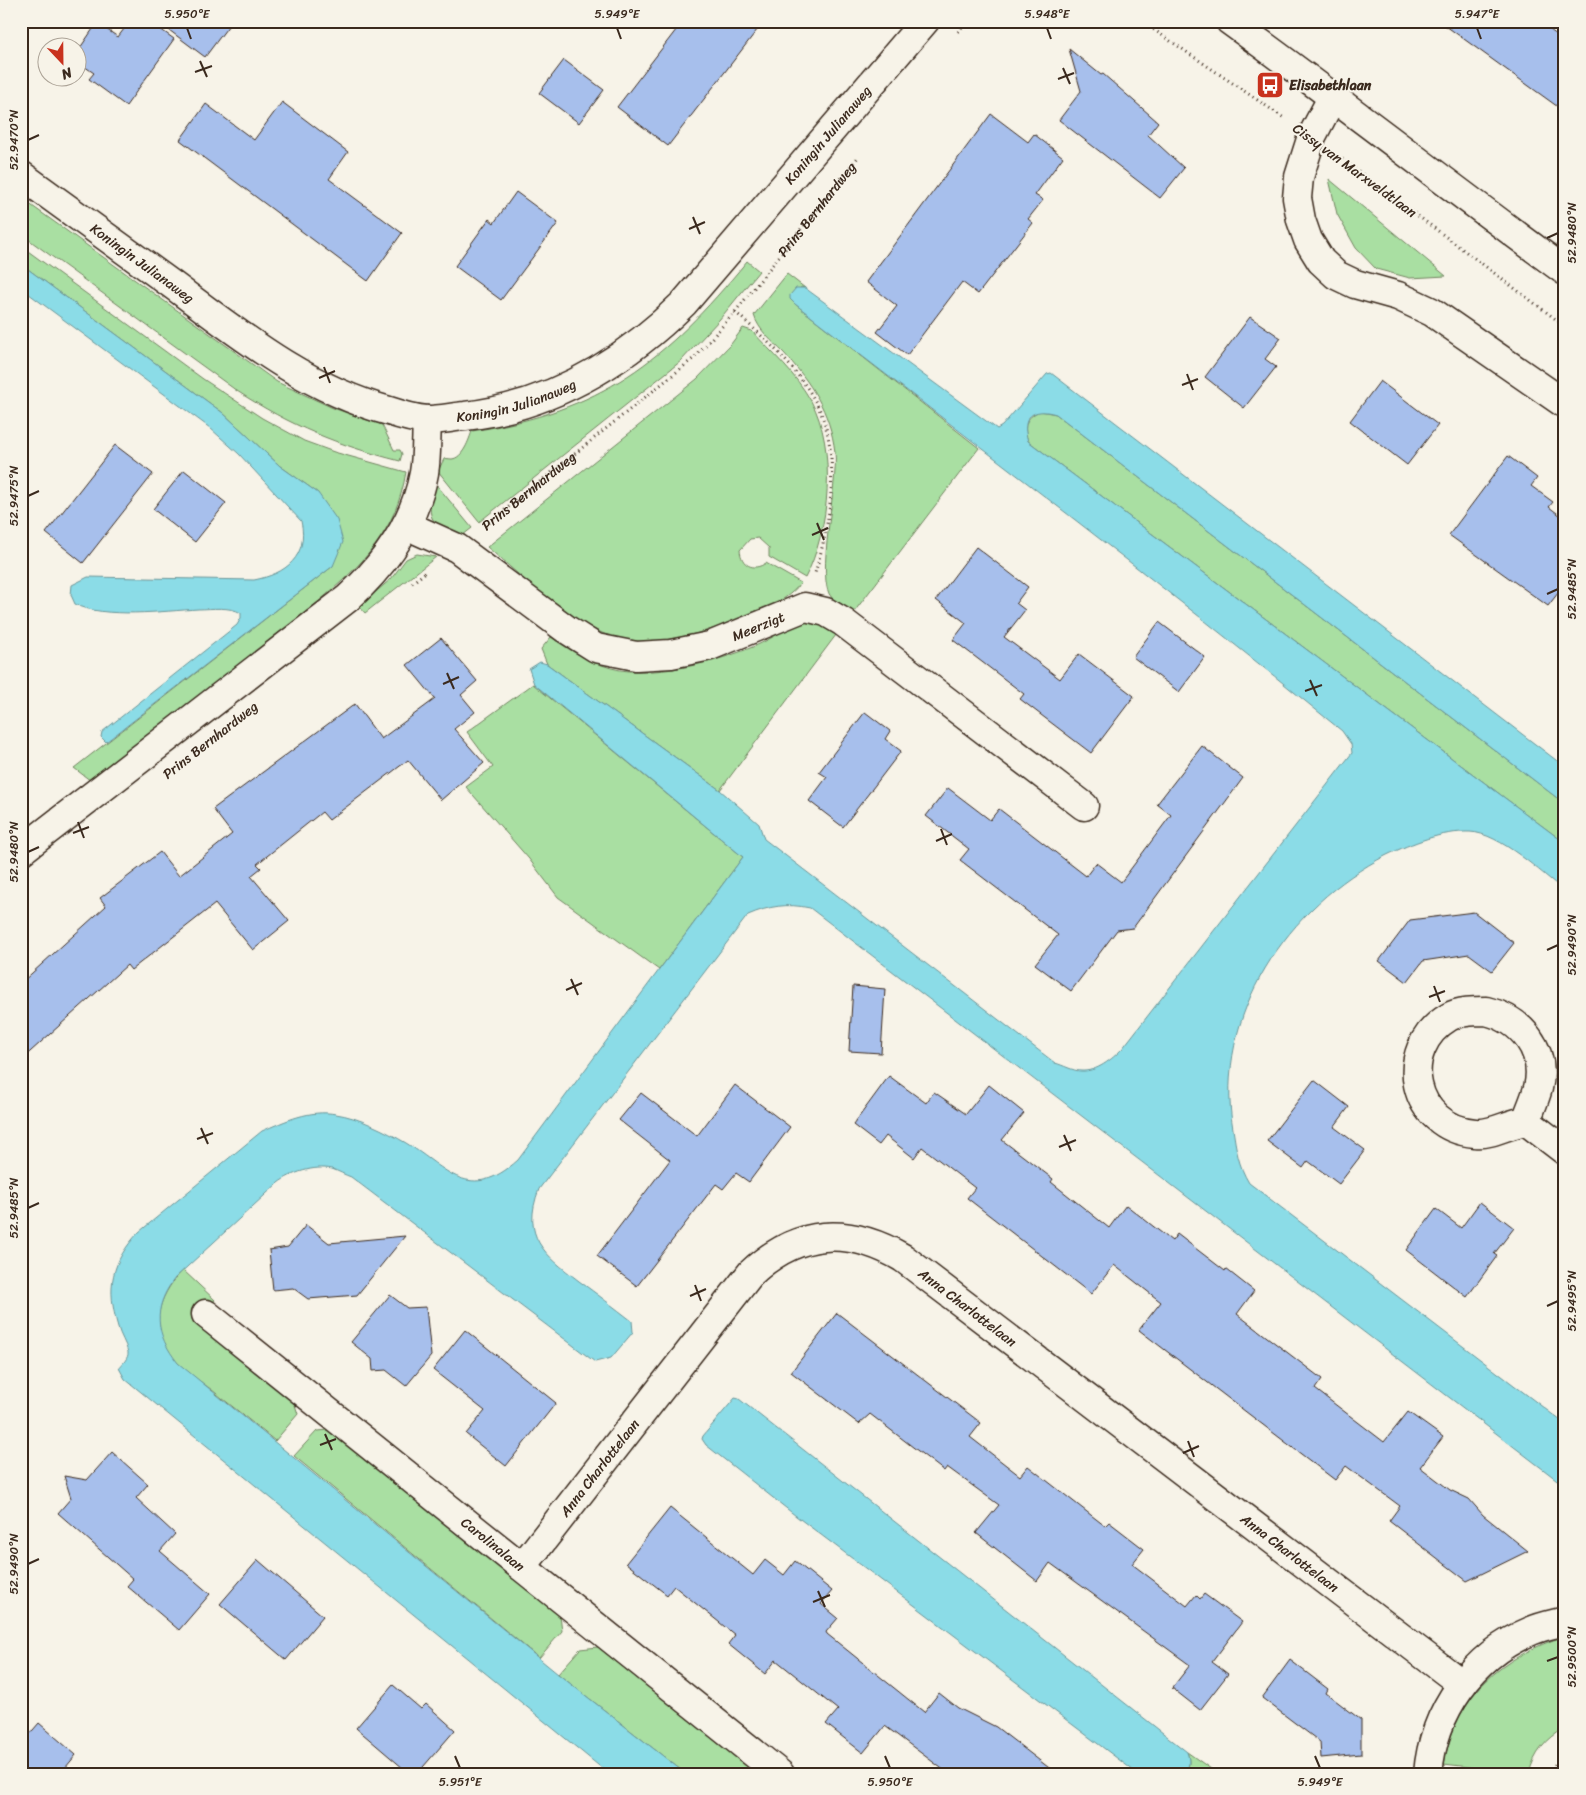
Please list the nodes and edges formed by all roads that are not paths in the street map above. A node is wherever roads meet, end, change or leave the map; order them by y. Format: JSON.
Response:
{"nodes":[{"id":1,"x":925,"y":21,"type":"edge"},
{"id":2,"x":1230,"y":21,"type":"edge"},
{"id":3,"x":1333,"y":96,"type":"junction"},
{"id":4,"x":21,"y":175,"type":"edge"},
{"id":5,"x":1565,"y":271,"type":"edge"},
{"id":6,"x":1565,"y":404,"type":"edge"},
{"id":7,"x":427,"y":420,"type":"junction"},
{"id":8,"x":406,"y":525,"type":"junction"},
{"id":9,"x":1084,"y":806,"type":"dead end"},
{"id":10,"x":21,"y":851,"type":"edge"},
{"id":11,"x":1526,"y":1121,"type":"junction"},
{"id":12,"x":1565,"y":1151,"type":"edge"},
{"id":13,"x":206,"y":1314,"type":"dead end"},
{"id":14,"x":522,"y":1567,"type":"junction"},
{"id":15,"x":1565,"y":1621,"type":"edge"},
{"id":16,"x":1462,"y":1684,"type":"junction"},
{"id":17,"x":780,"y":1774,"type":"edge"},
{"id":18,"x":1428,"y":1774,"type":"edge"}],
"edges":[{"from":1,"to":7,"type":"street","name":"Koningin Julianaweg"},
{"from":2,"to":3,"type":"street"},
{"from":3,"to":5,"type":"street"},
{"from":3,"to":6,"type":"street"},
{"from":4,"to":7,"type":"street","name":"Koningin Julianaweg"},
{"from":7,"to":8,"type":"street","name":"Prins Bernhardweg"},
{"from":8,"to":9,"type":"street","name":"Meerzigt"},
{"from":8,"to":10,"type":"street","name":"Prins Bernhardweg"},
{"from":11,"to":11,"type":"street"},
{"from":11,"to":12,"type":"street"},
{"from":13,"to":14,"type":"street","name":"Carolinalaan"},
{"from":14,"to":16,"type":"street","name":"Anna Charlottelaan"},
{"from":14,"to":17,"type":"street","name":"Carolinalaan"},
{"from":15,"to":16,"type":"street"},
{"from":16,"to":18,"type":"street"}]}
